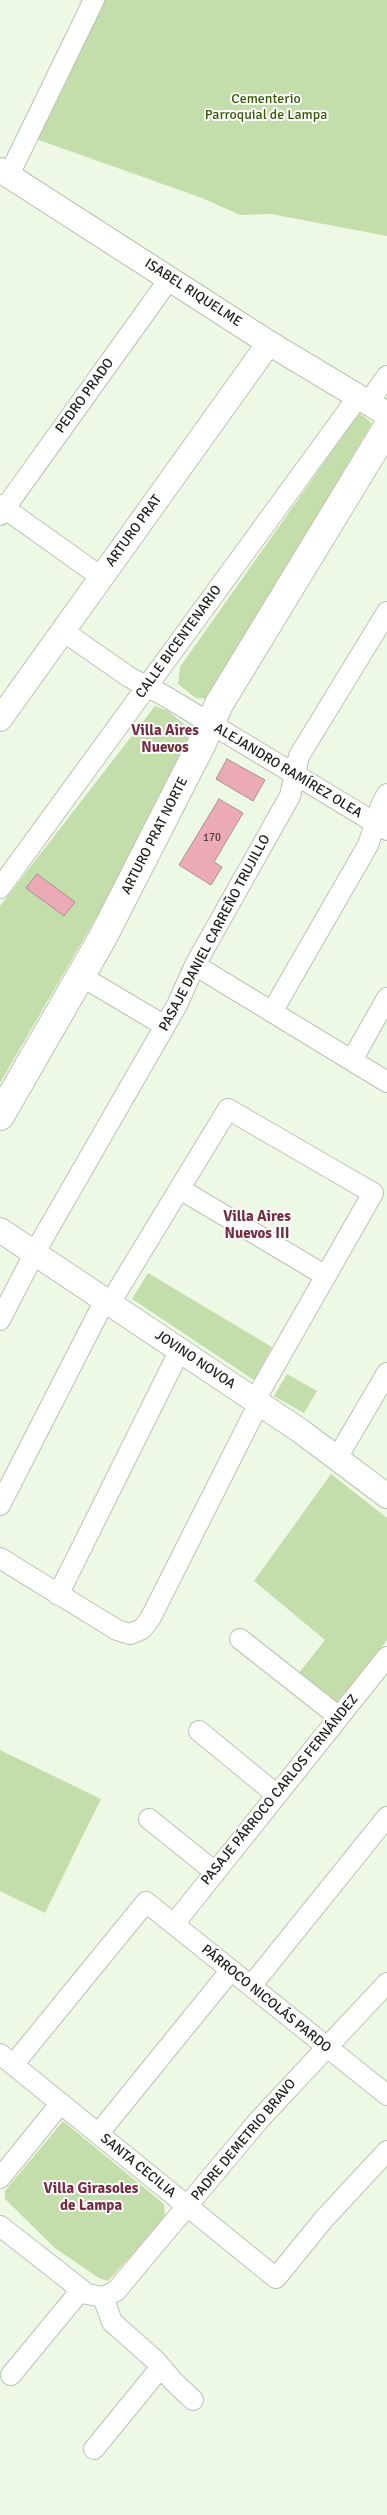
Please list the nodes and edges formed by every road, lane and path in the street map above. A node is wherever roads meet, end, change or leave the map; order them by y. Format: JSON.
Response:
{"nodes":[{"id":1,"x":94,"y":0,"type":"edge"},
{"id":2,"x":4,"y":172,"type":"edge"},
{"id":3,"x":170,"y":278,"type":"junction"},
{"id":4,"x":269,"y":343,"type":"junction"},
{"id":5,"x":387,"y":376,"type":"edge"},
{"id":6,"x":371,"y":404,"type":"edge"},
{"id":7,"x":387,"y":428,"type":"edge"},
{"id":8,"x":2,"y":509,"type":"edge"},
{"id":9,"x":101,"y":577,"type":"junction"},
{"id":10,"x":387,"y":612,"type":"edge"},
{"id":11,"x":63,"y":631,"type":"junction"},
{"id":12,"x":147,"y":686,"type":"junction"},
{"id":13,"x":0,"y":719,"type":"edge"},
{"id":14,"x":211,"y":723,"type":"junction"},
{"id":15,"x":295,"y":774,"type":"junction"},
{"id":16,"x":387,"y":794,"type":"edge"},
{"id":17,"x":381,"y":827,"type":"edge"},
{"id":18,"x":0,"y":888,"type":"edge"},
{"id":19,"x":195,"y":965,"type":"junction"},
{"id":20,"x":81,"y":976,"type":"junction"},
{"id":21,"x":387,"y":998,"type":"edge"},
{"id":22,"x":272,"y":1012,"type":"junction"},
{"id":23,"x":165,"y":1026,"type":"junction"},
{"id":24,"x":352,"y":1060,"type":"junction"},
{"id":25,"x":387,"y":1082,"type":"edge"},
{"id":26,"x":0,"y":1116,"type":"edge"},
{"id":27,"x":180,"y":1190,"type":"junction"},
{"id":28,"x":0,"y":1230,"type":"edge"},
{"id":29,"x":35,"y":1252,"type":"junction"},
{"id":30,"x":326,"y":1276,"type":"junction"},
{"id":31,"x":108,"y":1302,"type":"junction"},
{"id":32,"x":0,"y":1320,"type":"edge"},
{"id":33,"x":180,"y":1350,"type":"junction"},
{"id":34,"x":387,"y":1373,"type":"edge"},
{"id":35,"x":257,"y":1402,"type":"junction"},
{"id":36,"x":337,"y":1458,"type":"junction"},
{"id":37,"x":387,"y":1496,"type":"edge"},
{"id":38,"x":0,"y":1505,"type":"edge"},
{"id":39,"x":0,"y":1558,"type":"edge"},
{"id":40,"x":58,"y":1595,"type":"junction"},
{"id":41,"x":240,"y":1638,"type":"dead end"},
{"id":42,"x":387,"y":1657,"type":"edge"},
{"id":43,"x":339,"y":1717,"type":"junction"},
{"id":44,"x":198,"y":1731,"type":"dead end"},
{"id":45,"x":277,"y":1794,"type":"junction"},
{"id":46,"x":387,"y":1817,"type":"edge"},
{"id":47,"x":149,"y":1819,"type":"dead end"},
{"id":48,"x":215,"y":1872,"type":"junction"},
{"id":49,"x":174,"y":1924,"type":"junction"},
{"id":50,"x":231,"y":1970,"type":"junction"},
{"id":51,"x":387,"y":1983,"type":"edge"},
{"id":52,"x":251,"y":1986,"type":"junction"},
{"id":53,"x":326,"y":2046,"type":"junction"},
{"id":54,"x":7,"y":2060,"type":"edge"},
{"id":55,"x":387,"y":2095,"type":"edge"},
{"id":56,"x":61,"y":2103,"type":"junction"},
{"id":57,"x":98,"y":2134,"type":"junction"},
{"id":58,"x":387,"y":2151,"type":"edge"},
{"id":59,"x":0,"y":2178,"type":"edge"},
{"id":60,"x":188,"y":2206,"type":"junction"},
{"id":61,"x":0,"y":2226,"type":"edge"},
{"id":62,"x":81,"y":2290,"type":"junction"},
{"id":63,"x":103,"y":2297,"type":"junction"},
{"id":64,"x":161,"y":2367,"type":"junction"},
{"id":65,"x":11,"y":2376,"type":"dead end"},
{"id":66,"x":193,"y":2400,"type":"dead end"},
{"id":67,"x":94,"y":2449,"type":"dead end"}],
"edges":[{"from":1,"to":2,"type":"street"},
{"from":2,"to":3,"type":"street","name":"ISABEL RIQUELME"},
{"from":3,"to":4,"type":"street","name":"ISABEL RIQUELME"},
{"from":3,"to":8,"type":"street","name":"PEDRO PRADO"},
{"from":4,"to":6,"type":"street","name":"ISABEL RIQUELME"},
{"from":4,"to":9,"type":"street","name":"ARTURO PRAT"},
{"from":5,"to":6,"type":"street","name":"CALLE BICENTENARIO"},
{"from":6,"to":12,"type":"street","name":"CALLE BICENTENARIO"},
{"from":7,"to":14,"type":"main road","name":"ARTURO PRAT NORTE"},
{"from":8,"to":9,"type":"street"},
{"from":9,"to":11,"type":"street","name":"ARTURO PRAT"},
{"from":10,"to":15,"type":"street","name":"PASAJE DANIEL CARREÑO TRUJILLO"},
{"from":11,"to":12,"type":"street","name":"ALEJANDRO RAMÍREZ OLEA"},
{"from":11,"to":13,"type":"street","name":"ARTURO PRAT"},
{"from":12,"to":14,"type":"street","name":"ALEJANDRO RAMÍREZ OLEA"},
{"from":12,"to":18,"type":"street","name":"CALLE BICENTENARIO"},
{"from":14,"to":15,"type":"street","name":"ALEJANDRO RAMÍREZ OLEA"},
{"from":14,"to":20,"type":"main road","name":"ARTURO PRAT NORTE"},
{"from":15,"to":17,"type":"street","name":"ALEJANDRO RAMÍREZ OLEA"},
{"from":15,"to":19,"type":"street","name":"PASAJE DANIEL CARREÑO TRUJILLO"},
{"from":16,"to":17,"type":"street"},
{"from":17,"to":22,"type":"street"},
{"from":19,"to":22,"type":"street"},
{"from":19,"to":23,"type":"street","name":"PASAJE DANIEL CARREÑO TRUJILLO"},
{"from":20,"to":23,"type":"street"},
{"from":20,"to":26,"type":"main road","name":"ARTURO PRAT NORTE"},
{"from":21,"to":24,"type":"street"},
{"from":22,"to":24,"type":"street"},
{"from":23,"to":29,"type":"street","name":"PASAJE DANIEL CARREÑO TRUJILLO"},
{"from":24,"to":25,"type":"street"},
{"from":27,"to":30,"type":"street"},
{"from":27,"to":30,"type":"street"},
{"from":27,"to":31,"type":"street"},
{"from":28,"to":29,"type":"street","name":"JOVINO NOVOA"},
{"from":29,"to":31,"type":"street","name":"JOVINO NOVOA"},
{"from":29,"to":32,"type":"street","name":"PASAJE DANIEL CARREÑO TRUJILLO"},
{"from":30,"to":35,"type":"street"},
{"from":31,"to":33,"type":"street","name":"JOVINO NOVOA"},
{"from":31,"to":38,"type":"street"},
{"from":33,"to":35,"type":"street","name":"JOVINO NOVOA"},
{"from":33,"to":40,"type":"street"},
{"from":34,"to":36,"type":"street"},
{"from":35,"to":36,"type":"street","name":"JOVINO NOVOA"},
{"from":35,"to":40,"type":"street"},
{"from":36,"to":37,"type":"street","name":"JOVINO NOVOA"},
{"from":39,"to":40,"type":"street"},
{"from":41,"to":43,"type":"street"},
{"from":42,"to":43,"type":"street","name":"PASAJE PÁRROCO CARLOS FERNÁNDEZ"},
{"from":43,"to":45,"type":"street","name":"PASAJE PÁRROCO CARLOS FERNÁNDEZ"},
{"from":44,"to":45,"type":"street"},
{"from":45,"to":48,"type":"street","name":"PASAJE PÁRROCO CARLOS FERNÁNDEZ"},
{"from":46,"to":52,"type":"street"},
{"from":47,"to":48,"type":"street"},
{"from":48,"to":49,"type":"street","name":"PASAJE PÁRROCO CARLOS FERNÁNDEZ"},
{"from":49,"to":50,"type":"street","name":"PÁRROCO NICOLÁS PARDO"},
{"from":49,"to":54,"type":"street","name":"PÁRROCO NICOLÁS PARDO"},
{"from":50,"to":52,"type":"street","name":"PÁRROCO NICOLÁS PARDO"},
{"from":50,"to":57,"type":"street"},
{"from":51,"to":53,"type":"street","name":"PADRE DEMETRIO BRAVO"},
{"from":52,"to":53,"type":"street","name":"PÁRROCO NICOLÁS PARDO"},
{"from":53,"to":55,"type":"street","name":"PÁRROCO NICOLÁS PARDO"},
{"from":53,"to":60,"type":"street","name":"PADRE DEMETRIO BRAVO"},
{"from":54,"to":56,"type":"street","name":"SANTA CECILIA"},
{"from":56,"to":57,"type":"street","name":"SANTA CECILIA"},
{"from":56,"to":59,"type":"street"},
{"from":57,"to":60,"type":"street","name":"SANTA CECILIA"},
{"from":58,"to":60,"type":"street","name":"SANTA CECILIA"},
{"from":60,"to":63,"type":"street","name":"PADRE DEMETRIO BRAVO"},
{"from":61,"to":62,"type":"street"},
{"from":62,"to":63,"type":"street"},
{"from":62,"to":65,"type":"street"},
{"from":63,"to":64,"type":"street"},
{"from":64,"to":66,"type":"street"},
{"from":64,"to":67,"type":"street"}]}
